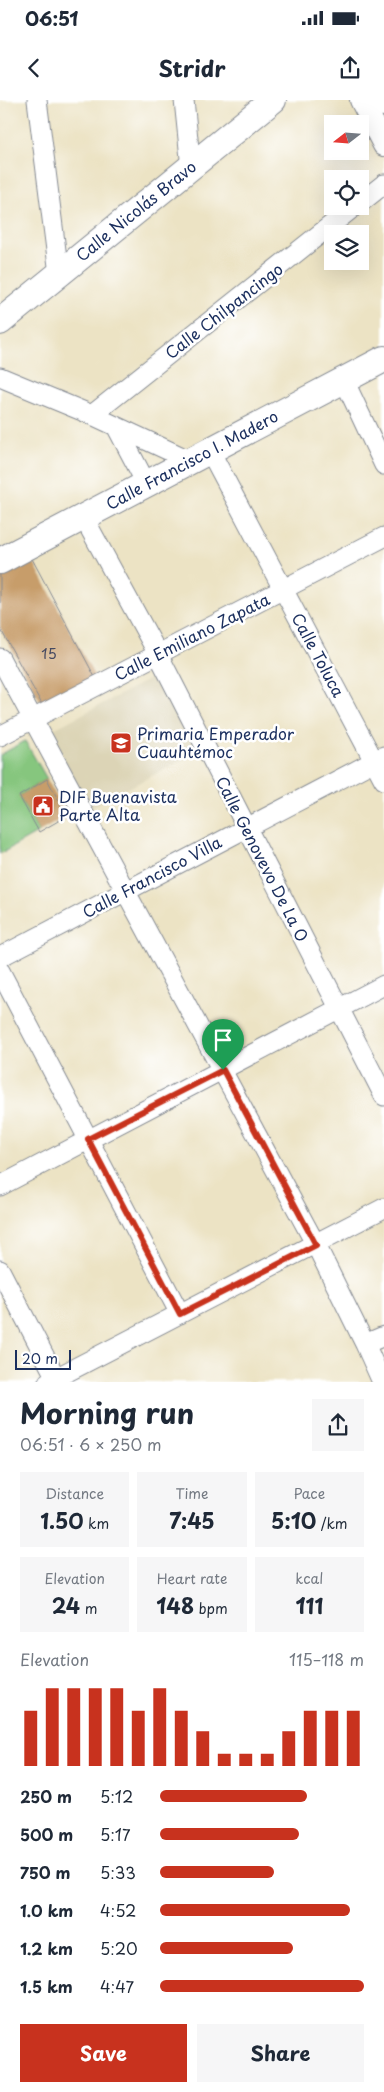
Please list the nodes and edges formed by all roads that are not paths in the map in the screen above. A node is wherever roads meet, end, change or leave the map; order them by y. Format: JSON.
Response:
{"nodes":[{"id":1,"x":37,"y":100,"type":"edge"},
{"id":2,"x":184,"y":100,"type":"edge"},
{"id":3,"x":273,"y":100,"type":"edge"},
{"id":4,"x":361,"y":100,"type":"edge"},
{"id":5,"x":382,"y":100,"type":"edge"},
{"id":6,"x":384,"y":105,"type":"edge"},
{"id":7,"x":384,"y":145,"type":"edge"},
{"id":8,"x":191,"y":168,"type":"junction"},
{"id":9,"x":384,"y":184,"type":"edge"},
{"id":10,"x":369,"y":196,"type":"edge"},
{"id":11,"x":344,"y":215,"type":"edge"},
{"id":12,"x":58,"y":274,"type":"junction"},
{"id":13,"x":0,"y":322,"type":"edge"},
{"id":14,"x":384,"y":359,"type":"edge"},
{"id":15,"x":0,"y":378,"type":"edge"},
{"id":16,"x":344,"y":380,"type":"junction"},
{"id":17,"x":92,"y":415,"type":"junction"},
{"id":18,"x":116,"y":426,"type":"junction"},
{"id":19,"x":200,"y":456,"type":"junction"},
{"id":20,"x":384,"y":465,"type":"edge"},
{"id":21,"x":147,"y":485,"type":"junction"},
{"id":22,"x":84,"y":518,"type":"junction"},
{"id":23,"x":384,"y":537,"type":"edge"},
{"id":24,"x":0,"y":561,"type":"edge"},
{"id":25,"x":283,"y":590,"type":"junction"},
{"id":26,"x":158,"y":654,"type":"junction"},
{"id":27,"x":0,"y":658,"type":"edge"},
{"id":28,"x":34,"y":719,"type":"junction"},
{"id":29,"x":0,"y":736,"type":"edge"},
{"id":30,"x":379,"y":758,"type":"edge"},
{"id":31,"x":384,"y":780,"type":"edge"},
{"id":32,"x":246,"y":828,"type":"junction"},
{"id":33,"x":125,"y":891,"type":"junction"},
{"id":34,"x":0,"y":957,"type":"edge"},
{"id":35,"x":0,"y":971,"type":"edge"},
{"id":36,"x":384,"y":984,"type":"edge"},
{"id":37,"x":339,"y":1009,"type":"junction"},
{"id":38,"x":223,"y":1070,"type":"junction"},
{"id":39,"x":384,"y":1096,"type":"edge"},
{"id":40,"x":88,"y":1139,"type":"junction"},
{"id":41,"x":0,"y":1186,"type":"edge"},
{"id":42,"x":384,"y":1208,"type":"edge"},
{"id":43,"x":316,"y":1245,"type":"junction"},
{"id":44,"x":0,"y":1270,"type":"edge"},
{"id":45,"x":180,"y":1314,"type":"junction"},
{"id":46,"x":384,"y":1336,"type":"edge"},
{"id":47,"x":365,"y":1344,"type":"junction"},
{"id":48,"x":54,"y":1381,"type":"edge"},
{"id":49,"x":382,"y":1382,"type":"edge"}],
"edges":[{"from":1,"to":12,"type":"street"},
{"from":2,"to":8,"type":"street"},
{"from":3,"to":8,"type":"main road","name":"Calle Nicolás Bravo"},
{"from":4,"to":7,"type":"street"},
{"from":5,"to":6,"type":"street"},
{"from":8,"to":12,"type":"main road","name":"Calle Nicolás Bravo"},
{"from":9,"to":10,"type":"street"},
{"from":11,"to":17,"type":"street","name":"Calle Chilpancingo"},
{"from":12,"to":13,"type":"main road","name":"Calle Nicolás Bravo"},
{"from":14,"to":16,"type":"main road","name":"Calle Francisco I. Madero"},
{"from":15,"to":17,"type":"street"},
{"from":16,"to":19,"type":"main road","name":"Calle Francisco I. Madero"},
{"from":16,"to":20,"type":"street"},
{"from":17,"to":18,"type":"street"},
{"from":18,"to":19,"type":"street"},
{"from":18,"to":21,"type":"street"},
{"from":19,"to":21,"type":"main road","name":"Calle Francisco I. Madero"},
{"from":19,"to":25,"type":"street","name":"Calle Toluca"},
{"from":21,"to":22,"type":"main road","name":"Calle Francisco I. Madero"},
{"from":22,"to":24,"type":"main road","name":"Calle Francisco I. Madero"},
{"from":22,"to":26,"type":"street","name":"Calle Genovevo De La O"},
{"from":23,"to":25,"type":"street","name":"Calle Emiliano Zapata"},
{"from":25,"to":26,"type":"street","name":"Calle Emiliano Zapata"},
{"from":25,"to":30,"type":"street","name":"Calle Toluca"},
{"from":26,"to":28,"type":"street","name":"Calle Emiliano Zapata"},
{"from":26,"to":32,"type":"street","name":"Calle Genovevo De La O"},
{"from":27,"to":28,"type":"street"},
{"from":28,"to":29,"type":"street","name":"Calle Emiliano Zapata"},
{"from":28,"to":33,"type":"street"},
{"from":30,"to":31,"type":"street","name":"Calle Toluca"},
{"from":30,"to":32,"type":"street","name":"Calle Francisco Villa"},
{"from":32,"to":33,"type":"street","name":"Calle Francisco Villa"},
{"from":32,"to":37,"type":"street","name":"Calle Genovevo De La O"},
{"from":33,"to":34,"type":"street","name":"Calle Francisco Villa"},
{"from":33,"to":38,"type":"street"},
{"from":35,"to":40,"type":"street"},
{"from":36,"to":37,"type":"street"},
{"from":37,"to":38,"type":"street"},
{"from":37,"to":39,"type":"street","name":"Calle Genovevo De La O"},
{"from":38,"to":40,"type":"street"},
{"from":38,"to":43,"type":"street"},
{"from":40,"to":41,"type":"street"},
{"from":40,"to":45,"type":"street"},
{"from":42,"to":43,"type":"street"},
{"from":43,"to":45,"type":"street"},
{"from":43,"to":47,"type":"street"},
{"from":44,"to":48,"type":"street"},
{"from":45,"to":48,"type":"street"},
{"from":46,"to":47,"type":"street"},
{"from":47,"to":49,"type":"street"}]}
